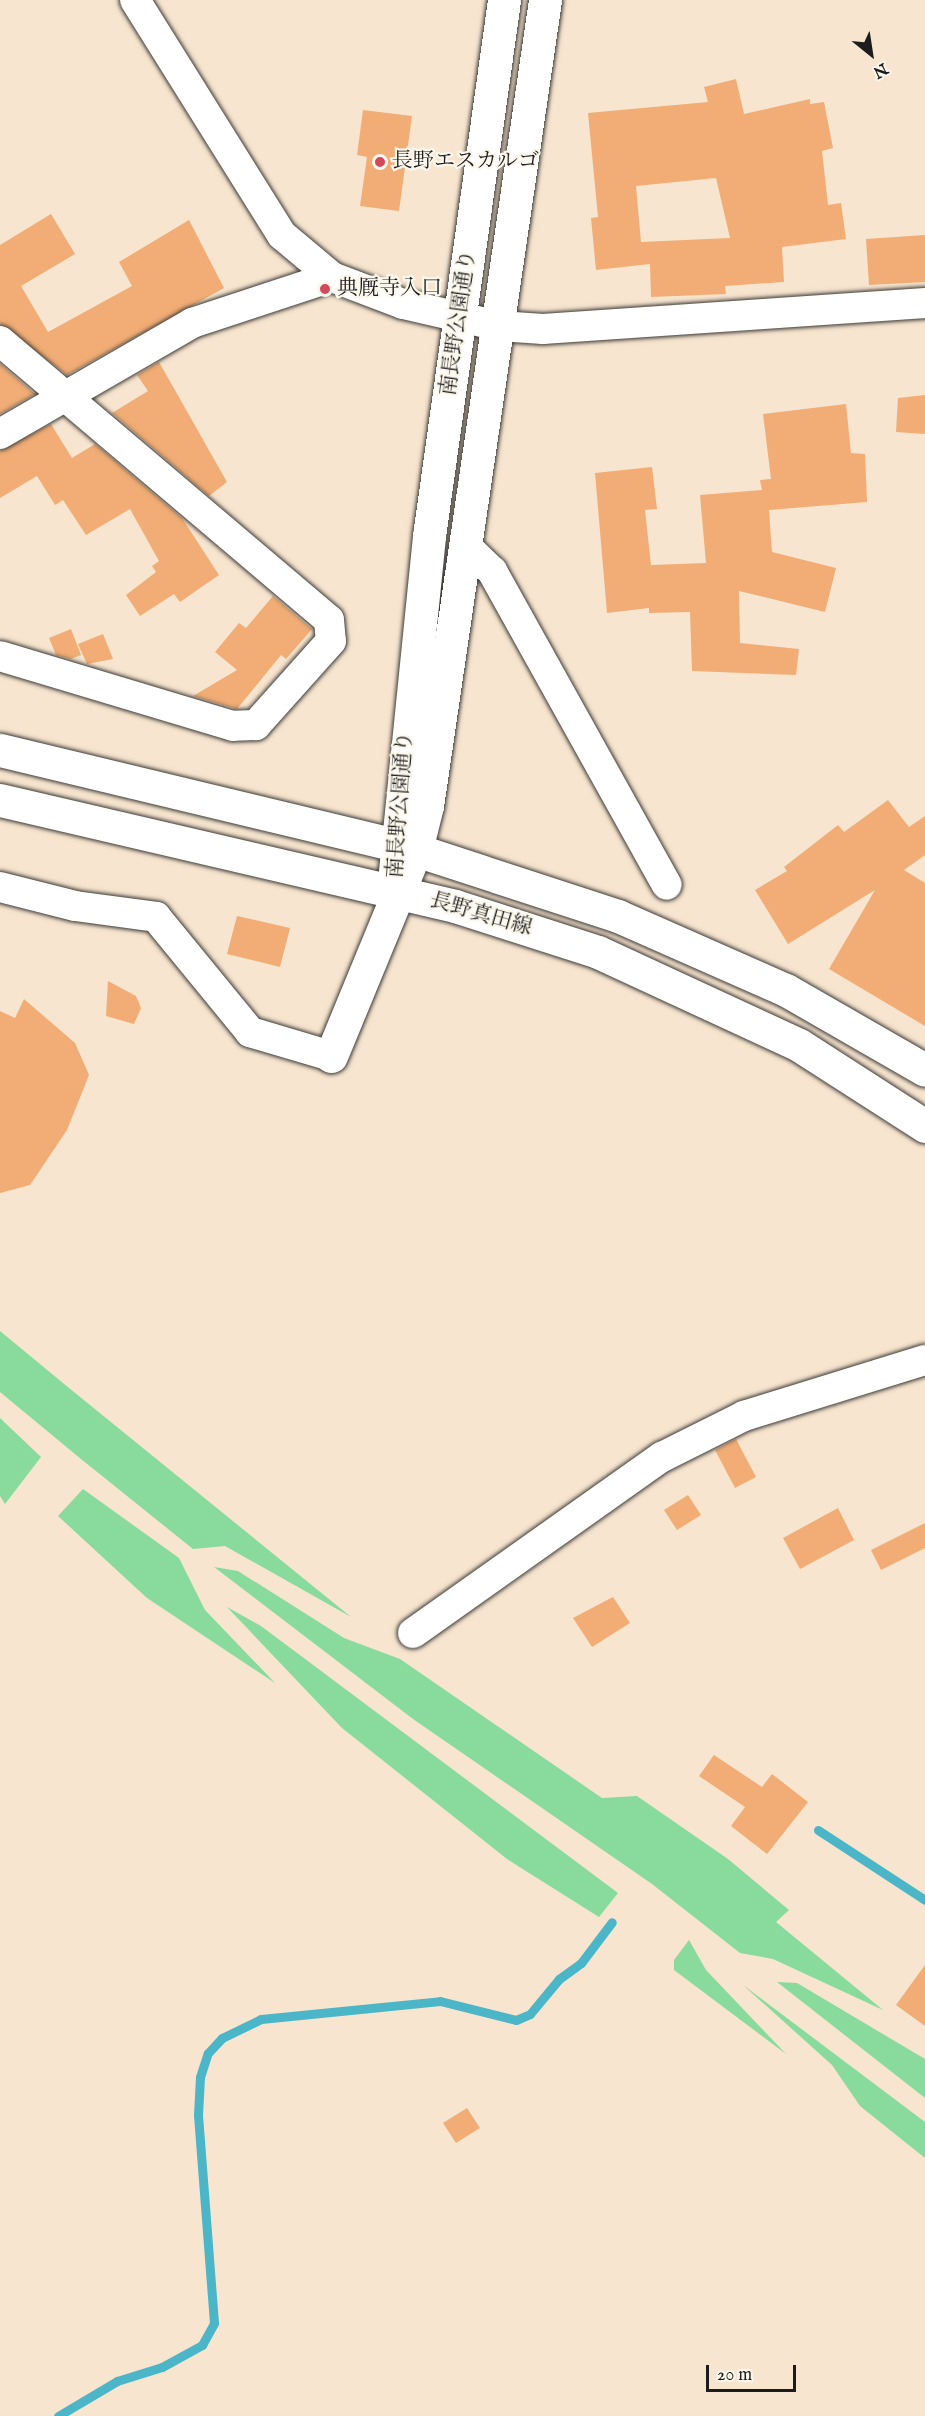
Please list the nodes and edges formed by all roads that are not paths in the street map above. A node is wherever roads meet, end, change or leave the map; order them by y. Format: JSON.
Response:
{"nodes":[{"id":1,"x":135,"y":0,"type":"edge"},
{"id":2,"x":504,"y":0,"type":"edge"},
{"id":3,"x":545,"y":0,"type":"edge"},
{"id":4,"x":332,"y":277,"type":"junction"},
{"id":5,"x":925,"y":303,"type":"edge"},
{"id":6,"x":460,"y":319,"type":"junction"},
{"id":7,"x":499,"y":326,"type":"junction"},
{"id":8,"x":0,"y":342,"type":"edge"},
{"id":9,"x":64,"y":395,"type":"junction"},
{"id":10,"x":0,"y":435,"type":"edge"},
{"id":11,"x":467,"y":547,"type":"junction"},
{"id":12,"x":0,"y":656,"type":"edge"},
{"id":13,"x":0,"y":750,"type":"edge"},
{"id":14,"x":0,"y":800,"type":"edge"},
{"id":15,"x":405,"y":847,"type":"junction"},
{"id":16,"x":667,"y":885,"type":"dead end"},
{"id":17,"x":0,"y":887,"type":"edge"},
{"id":18,"x":395,"y":891,"type":"junction"},
{"id":19,"x":331,"y":1056,"type":"joint"},
{"id":20,"x":925,"y":1070,"type":"edge"},
{"id":21,"x":925,"y":1126,"type":"edge"},
{"id":22,"x":925,"y":1360,"type":"edge"},
{"id":23,"x":413,"y":1633,"type":"dead end"}],
"edges":[{"from":1,"to":4,"type":"street"},
{"from":2,"to":6,"type":"main road","name":"南長野公園通り"},
{"from":3,"to":7,"type":"main road","name":"南長野公園通り"},
{"from":4,"to":6,"type":"street"},
{"from":4,"to":9,"type":"street"},
{"from":5,"to":7,"type":"street"},
{"from":6,"to":7,"type":"street"},
{"from":6,"to":15,"type":"main road","name":"南長野公園通り"},
{"from":7,"to":11,"type":"main road","name":"南長野公園通り"},
{"from":8,"to":9,"type":"street"},
{"from":9,"to":10,"type":"street"},
{"from":9,"to":12,"type":"street"},
{"from":11,"to":15,"type":"main road","name":"南長野公園通り"},
{"from":11,"to":16,"type":"street"},
{"from":13,"to":15,"type":"main road","name":"長野真田線"},
{"from":14,"to":18,"type":"main road","name":"長野真田線"},
{"from":15,"to":18,"type":"main road","name":"南長野公園通り"},
{"from":15,"to":20,"type":"main road","name":"長野真田線"},
{"from":17,"to":19,"type":"street"},
{"from":18,"to":19,"type":"main road"},
{"from":18,"to":21,"type":"main road","name":"長野真田線"},
{"from":22,"to":23,"type":"street"}]}
